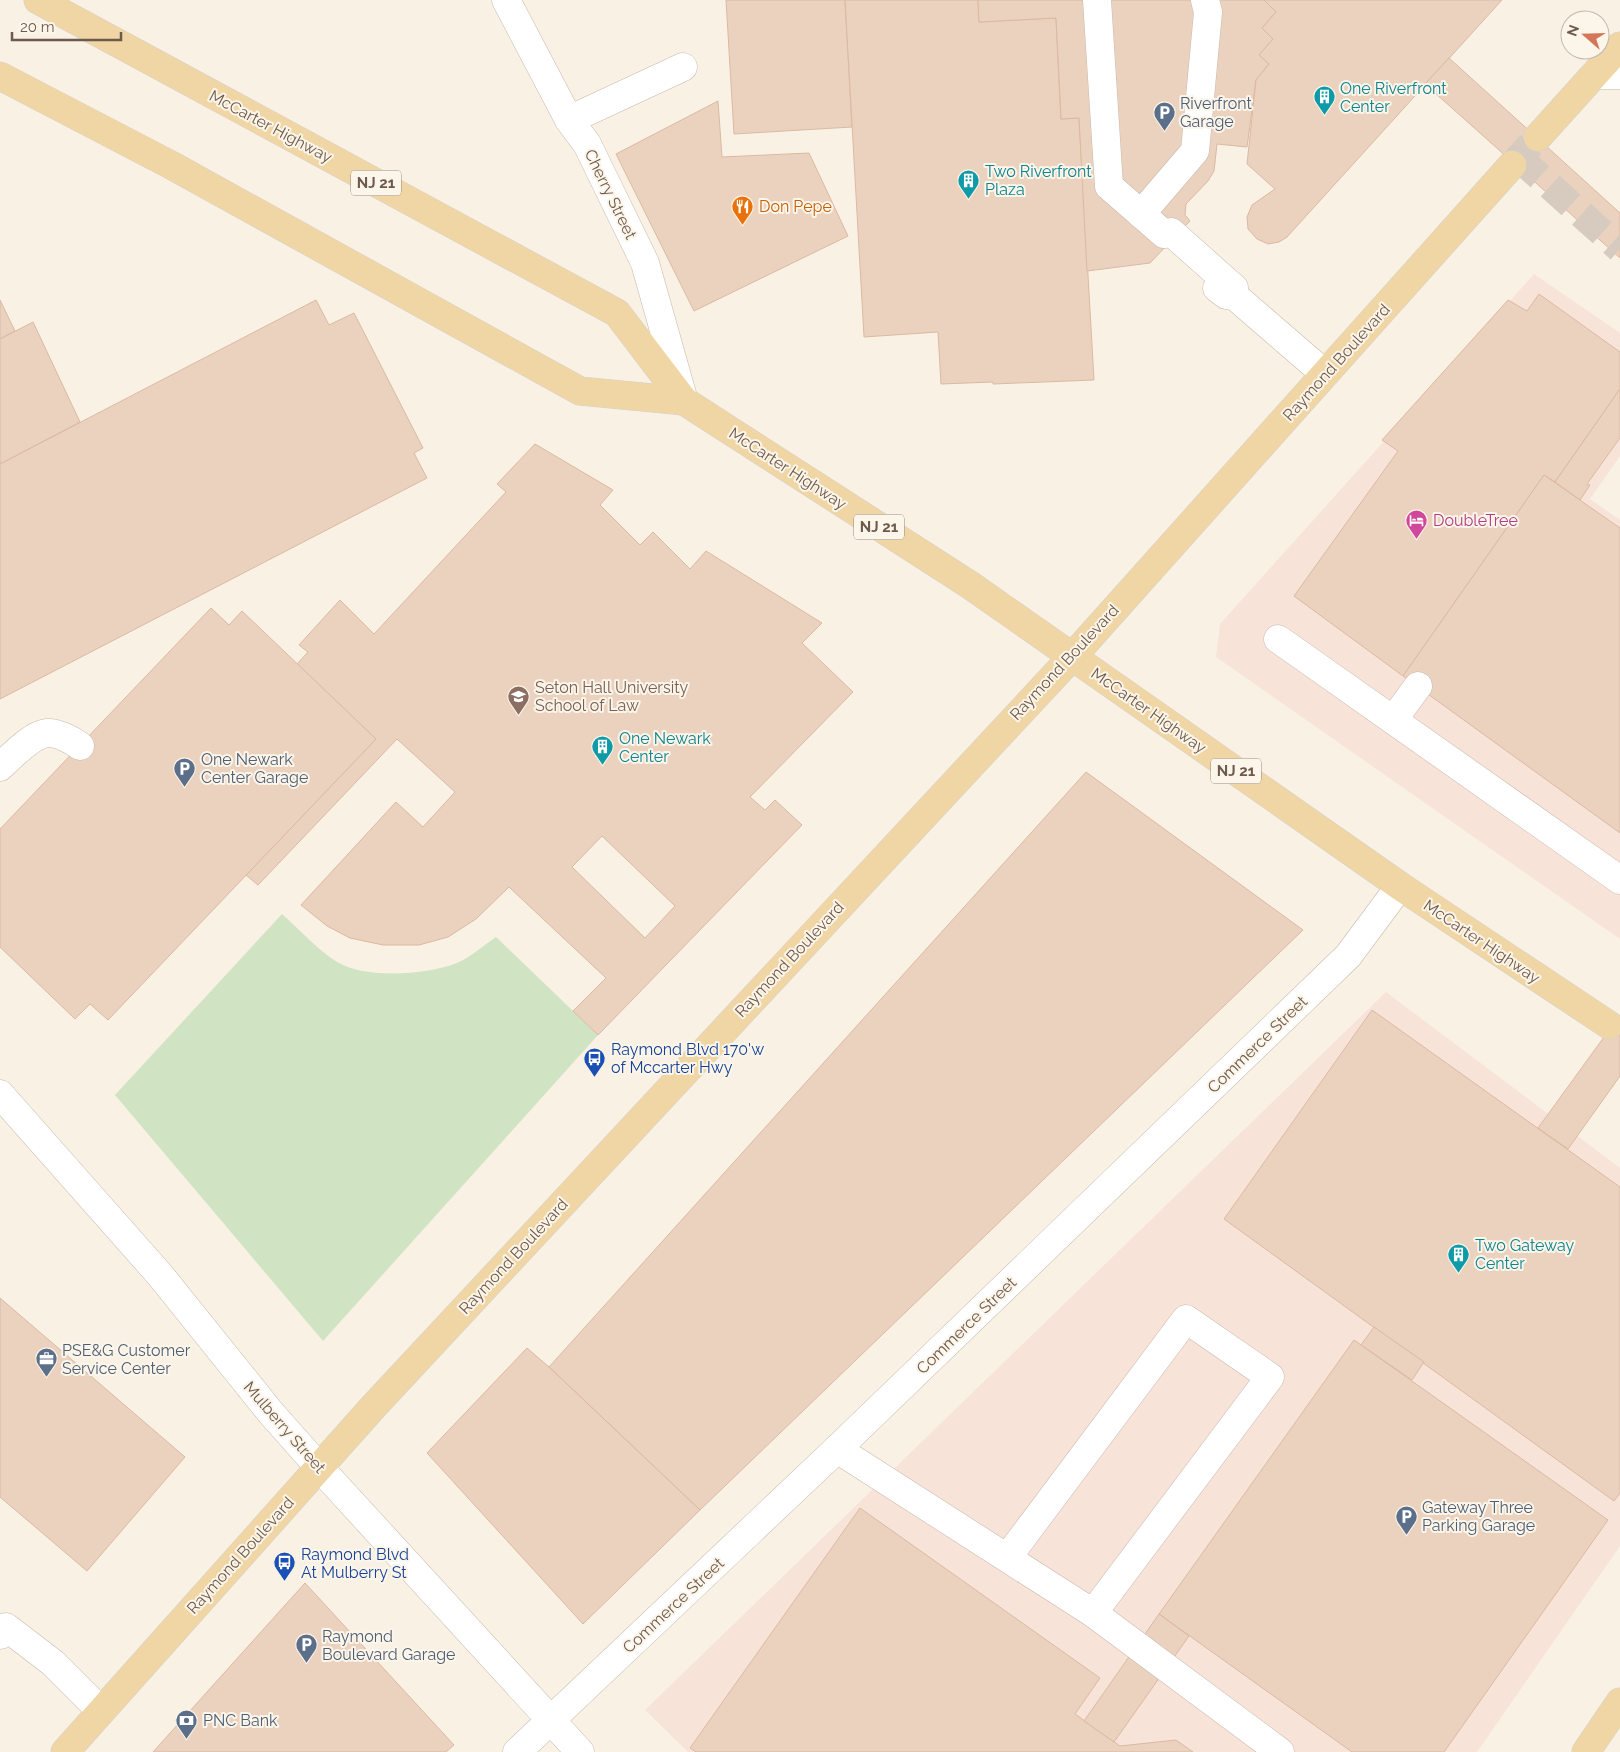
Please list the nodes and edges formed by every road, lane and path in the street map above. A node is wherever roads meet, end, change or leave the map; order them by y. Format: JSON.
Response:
{"nodes":[{"id":1,"x":38,"y":0,"type":"edge"},
{"id":2,"x":506,"y":0,"type":"edge"},
{"id":3,"x":1097,"y":0,"type":"edge"},
{"id":4,"x":1205,"y":0,"type":"edge"},
{"id":5,"x":1620,"y":46,"type":"edge"},
{"id":6,"x":683,"y":67,"type":"dead end"},
{"id":7,"x":1607,"y":75,"type":"edge"},
{"id":8,"x":0,"y":76,"type":"edge"},
{"id":9,"x":569,"y":120,"type":"junction"},
{"id":10,"x":1538,"y":137,"type":"tunnel mouth"},
{"id":11,"x":1512,"y":165,"type":"tunnel mouth"},
{"id":12,"x":1141,"y":214,"type":"junction"},
{"id":13,"x":1325,"y":374,"type":"junction"},
{"id":14,"x":684,"y":401,"type":"junction"},
{"id":15,"x":1278,"y":639,"type":"dead end"},
{"id":16,"x":1072,"y":657,"type":"junction"},
{"id":17,"x":1418,"y":686,"type":"dead end"},
{"id":18,"x":1393,"y":720,"type":"junction"},
{"id":19,"x":80,"y":746,"type":"dead end"},
{"id":20,"x":0,"y":767,"type":"edge"},
{"id":21,"x":1620,"y":880,"type":"edge"},
{"id":22,"x":1400,"y":886,"type":"junction"},
{"id":23,"x":1610,"y":1025,"type":"dead end"},
{"id":24,"x":0,"y":1094,"type":"edge"},
{"id":25,"x":837,"y":1449,"type":"junction"},
{"id":26,"x":318,"y":1466,"type":"junction"},
{"id":27,"x":1007,"y":1558,"type":"junction"},
{"id":28,"x":1093,"y":1613,"type":"junction"},
{"id":29,"x":0,"y":1635,"type":"edge"},
{"id":30,"x":1620,"y":1702,"type":"edge"},
{"id":31,"x":101,"y":1711,"type":"junction"},
{"id":32,"x":552,"y":1720,"type":"junction"},
{"id":33,"x":65,"y":1752,"type":"edge"},
{"id":34,"x":518,"y":1752,"type":"edge"},
{"id":35,"x":580,"y":1752,"type":"edge"},
{"id":36,"x":1280,"y":1752,"type":"edge"},
{"id":37,"x":1586,"y":1752,"type":"edge"}],
"edges":[{"from":1,"to":14,"type":"main road","name":"McCarter Highway","number":"NJ 21"},
{"from":2,"to":9,"type":"street","name":"Cherry Street"},
{"from":3,"to":12,"type":"street"},
{"from":4,"to":12,"type":"street"},
{"from":5,"to":7,"type":"main road"},
{"from":6,"to":9,"type":"street"},
{"from":7,"to":10,"type":"main road"},
{"from":8,"to":14,"type":"main road","name":"McCarter Highway","number":"NJ 21"},
{"from":9,"to":14,"type":"street","name":"Cherry Street"},
{"from":11,"to":13,"type":"main road","name":"Raymond Boulevard"},
{"from":12,"to":13,"type":"street"},
{"from":13,"to":16,"type":"main road","name":"Raymond Boulevard"},
{"from":14,"to":16,"type":"main road","name":"McCarter Highway","number":"NJ 21"},
{"from":15,"to":18,"type":"street"},
{"from":16,"to":22,"type":"main road","name":"McCarter Highway","number":"NJ 21"},
{"from":16,"to":26,"type":"main road","name":"Raymond Boulevard"},
{"from":17,"to":18,"type":"street"},
{"from":18,"to":21,"type":"street"},
{"from":19,"to":20,"type":"street"},
{"from":22,"to":23,"type":"main road","name":"McCarter Highway","number":"NJ 21"},
{"from":22,"to":25,"type":"street","name":"Commerce Street"},
{"from":24,"to":26,"type":"street","name":"Mulberry Street"},
{"from":25,"to":27,"type":"street"},
{"from":25,"to":32,"type":"street","name":"Commerce Street"},
{"from":26,"to":31,"type":"main road","name":"Raymond Boulevard"},
{"from":26,"to":32,"type":"street","name":"Mulberry Street"},
{"from":27,"to":28,"type":"street"},
{"from":27,"to":28,"type":"street"},
{"from":28,"to":36,"type":"street"},
{"from":29,"to":31,"type":"street"},
{"from":30,"to":37,"type":"main road"},
{"from":31,"to":33,"type":"main road","name":"Raymond Boulevard"},
{"from":32,"to":34,"type":"street","name":"Commerce Street"},
{"from":32,"to":35,"type":"street","name":"Mulberry Street"}]}
